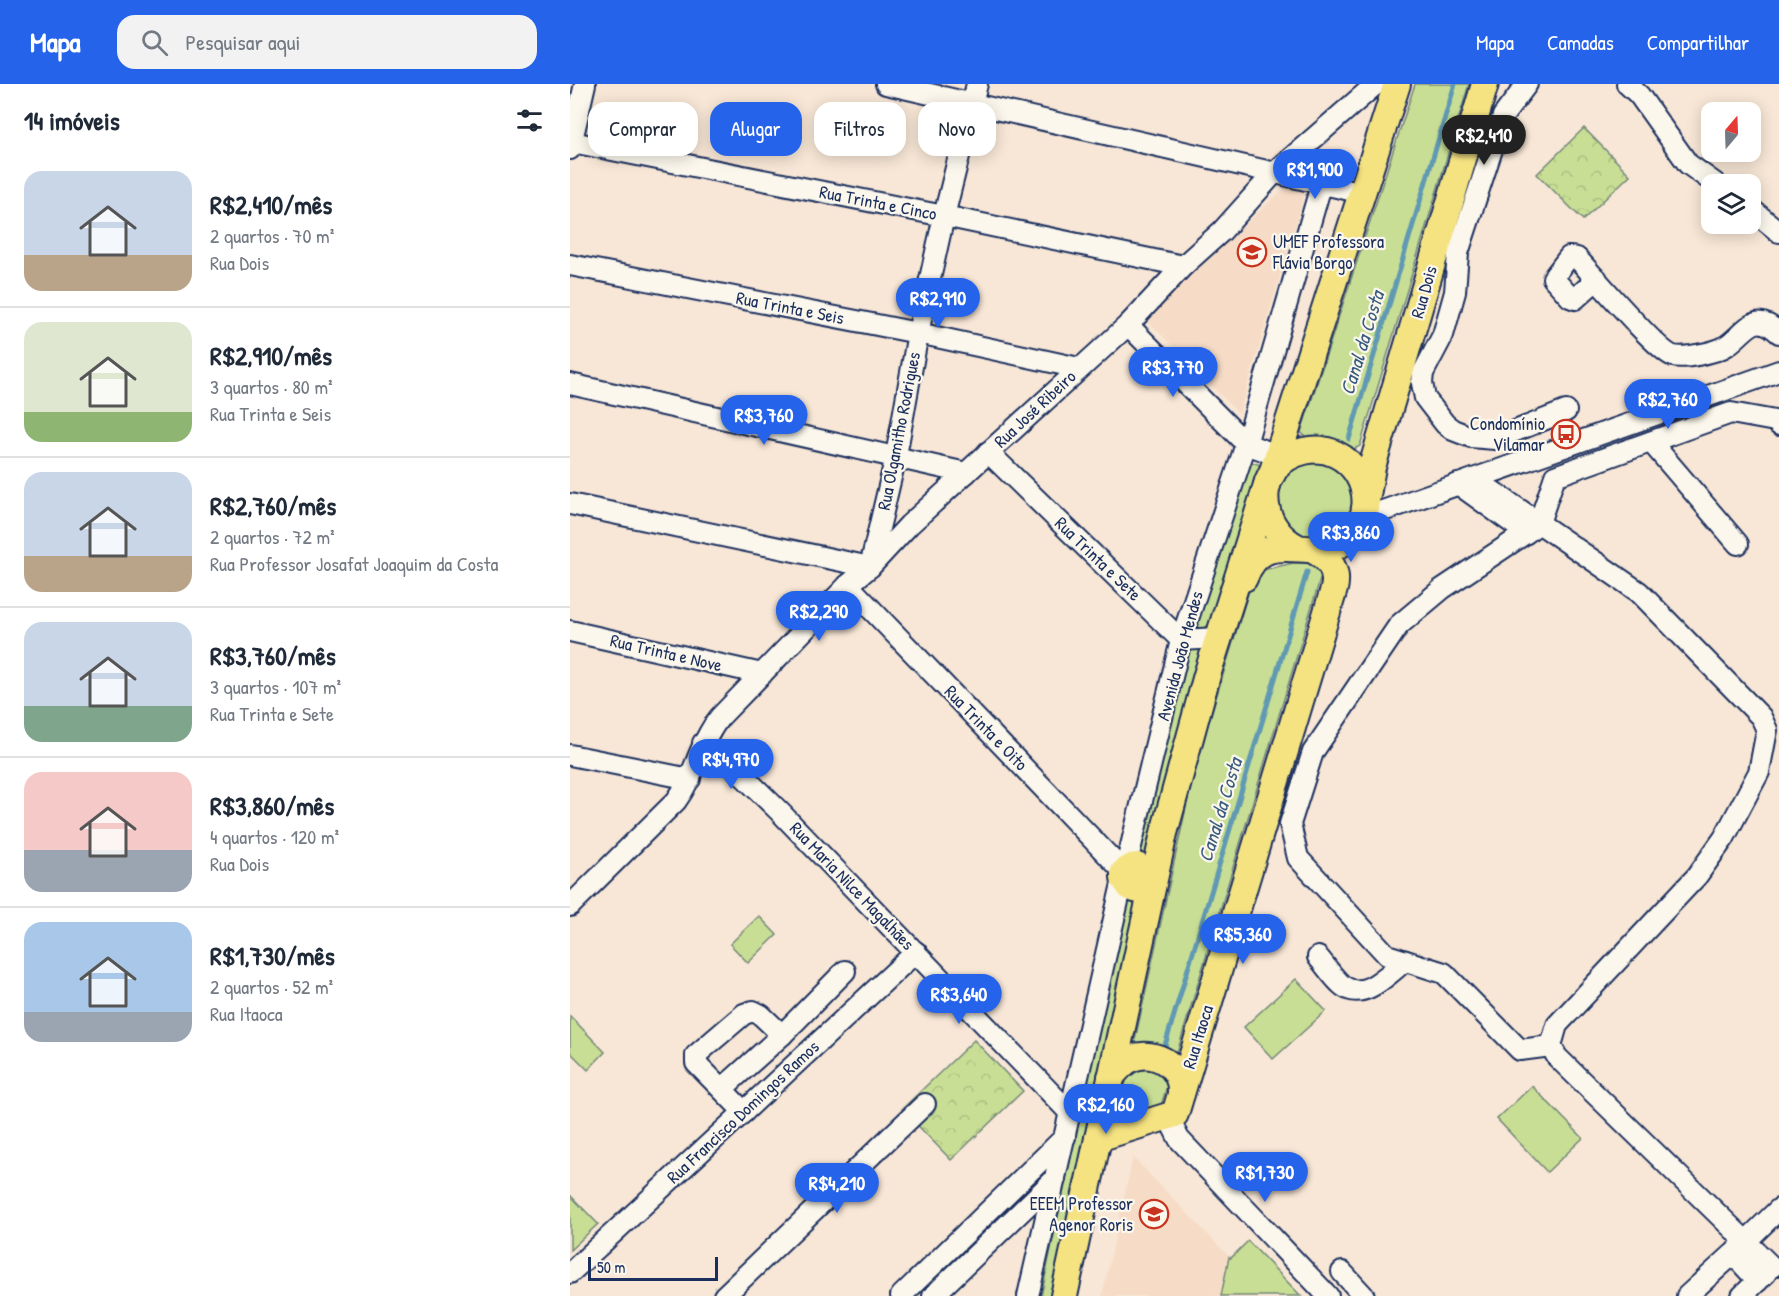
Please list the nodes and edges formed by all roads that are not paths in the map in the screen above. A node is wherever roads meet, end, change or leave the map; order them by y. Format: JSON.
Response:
{"nodes":[{"id":1,"x":585,"y":84,"type":"edge"},
{"id":2,"x":886,"y":84,"type":"edge"},
{"id":3,"x":1376,"y":84,"type":"edge"},
{"id":4,"x":1397,"y":84,"type":"edge"},
{"id":5,"x":1485,"y":84,"type":"edge"},
{"id":6,"x":1527,"y":84,"type":"edge"},
{"id":7,"x":1627,"y":84,"type":"edge"},
{"id":8,"x":975,"y":93,"type":"edge"},
{"id":9,"x":571,"y":146,"type":"edge"},
{"id":10,"x":1275,"y":172,"type":"junction"},
{"id":11,"x":1702,"y":174,"type":"edge"},
{"id":12,"x":1322,"y":182,"type":"junction"},
{"id":13,"x":1363,"y":193,"type":"junction"},
{"id":14,"x":944,"y":216,"type":"junction"},
{"id":15,"x":1761,"y":217,"type":"edge"},
{"id":16,"x":1779,"y":232,"type":"edge"},
{"id":17,"x":570,"y":265,"type":"edge"},
{"id":18,"x":1183,"y":266,"type":"junction"},
{"id":19,"x":1597,"y":279,"type":"dead end"},
{"id":20,"x":1128,"y":325,"type":"junction"},
{"id":21,"x":918,"y":333,"type":"junction"},
{"id":22,"x":1779,"y":333,"type":"edge"},
{"id":23,"x":1079,"y":368,"type":"junction"},
{"id":24,"x":1779,"y":371,"type":"edge"},
{"id":25,"x":570,"y":384,"type":"edge"},
{"id":26,"x":1566,"y":411,"type":"dead end"},
{"id":27,"x":1779,"y":424,"type":"edge"},
{"id":28,"x":1650,"y":442,"type":"junction"},
{"id":29,"x":1246,"y":444,"type":"junction"},
{"id":30,"x":988,"y":452,"type":"junction"},
{"id":31,"x":896,"y":456,"type":"junction"},
{"id":32,"x":1272,"y":471,"type":"junction"},
{"id":33,"x":966,"y":473,"type":"junction"},
{"id":34,"x":1467,"y":482,"type":"junction"},
{"id":35,"x":570,"y":504,"type":"edge"},
{"id":36,"x":1363,"y":515,"type":"junction"},
{"id":37,"x":1532,"y":528,"type":"junction"},
{"id":38,"x":1738,"y":544,"type":"dead end"},
{"id":39,"x":1306,"y":549,"type":"junction"},
{"id":40,"x":870,"y":567,"type":"junction"},
{"id":41,"x":848,"y":585,"type":"junction"},
{"id":42,"x":1334,"y":589,"type":"junction"},
{"id":43,"x":1227,"y":610,"type":"junction"},
{"id":44,"x":570,"y":631,"type":"edge"},
{"id":45,"x":1218,"y":638,"type":"junction"},
{"id":46,"x":1181,"y":640,"type":"junction"},
{"id":47,"x":762,"y":674,"type":"junction"},
{"id":48,"x":1773,"y":731,"type":"edge"},
{"id":49,"x":703,"y":744,"type":"junction"},
{"id":50,"x":570,"y":755,"type":"edge"},
{"id":51,"x":690,"y":779,"type":"junction"},
{"id":52,"x":1138,"y":878,"type":"junction"},
{"id":53,"x":570,"y":906,"type":"edge"},
{"id":54,"x":916,"y":952,"type":"junction"},
{"id":55,"x":1318,"y":957,"type":"dead end"},
{"id":56,"x":1405,"y":961,"type":"junction"},
{"id":57,"x":845,"y":971,"type":"dead end"},
{"id":58,"x":782,"y":1035,"type":"junction"},
{"id":59,"x":1551,"y":1046,"type":"junction"},
{"id":60,"x":1109,"y":1087,"type":"junction"},
{"id":61,"x":722,"y":1089,"type":"junction"},
{"id":62,"x":925,"y":1104,"type":"dead end"},
{"id":63,"x":1178,"y":1104,"type":"junction"},
{"id":64,"x":744,"y":1112,"type":"junction"},
{"id":65,"x":1070,"y":1113,"type":"junction"},
{"id":66,"x":1143,"y":1124,"type":"junction"},
{"id":67,"x":1065,"y":1137,"type":"junction"},
{"id":68,"x":1098,"y":1138,"type":"junction"},
{"id":69,"x":995,"y":1207,"type":"junction"},
{"id":70,"x":1040,"y":1207,"type":"junction"},
{"id":71,"x":1779,"y":1209,"type":"edge"},
{"id":72,"x":1006,"y":1227,"type":"junction"},
{"id":73,"x":1739,"y":1248,"type":"junction"},
{"id":74,"x":1770,"y":1270,"type":"edge"},
{"id":75,"x":1342,"y":1272,"type":"dead end"},
{"id":76,"x":570,"y":1273,"type":"edge"},
{"id":77,"x":724,"y":1296,"type":"edge"},
{"id":78,"x":901,"y":1296,"type":"edge"},
{"id":79,"x":933,"y":1296,"type":"edge"},
{"id":80,"x":1028,"y":1296,"type":"edge"},
{"id":81,"x":1064,"y":1296,"type":"edge"},
{"id":82,"x":1328,"y":1296,"type":"edge"},
{"id":83,"x":1364,"y":1296,"type":"edge"},
{"id":84,"x":1688,"y":1296,"type":"edge"},
{"id":85,"x":1742,"y":1296,"type":"edge"}],
"edges":[{"from":1,"to":9,"type":"street"},
{"from":2,"to":8,"type":"street"},
{"from":3,"to":10,"type":"street","name":"Rua José Ribeiro"},
{"from":4,"to":13,"type":"main road","name":"Avenida João Mendes"},
{"from":5,"to":36,"type":"main road","name":"Rua Dois"},
{"from":6,"to":26,"type":"street"},
{"from":7,"to":11,"type":"street"},
{"from":8,"to":10,"type":"street"},
{"from":8,"to":14,"type":"street","name":"Rua Olgamitho Rodrigues"},
{"from":9,"to":14,"type":"street","name":"Rua Trinta e Cinco"},
{"from":10,"to":12,"type":"street"},
{"from":10,"to":18,"type":"street","name":"Rua José Ribeiro"},
{"from":12,"to":13,"type":"street"},
{"from":12,"to":29,"type":"street","name":"Avenida João Mendes"},
{"from":13,"to":32,"type":"main road","name":"Avenida João Mendes"},
{"from":14,"to":18,"type":"street","name":"Rua Trinta e Cinco"},
{"from":14,"to":21,"type":"street","name":"Rua Olgamitho Rodrigues"},
{"from":15,"to":16,"type":"street"},
{"from":17,"to":21,"type":"street","name":"Rua Trinta e Seis"},
{"from":18,"to":20,"type":"street","name":"Rua José Ribeiro"},
{"from":19,"to":22,"type":"street"},
{"from":20,"to":23,"type":"street","name":"Rua José Ribeiro"},
{"from":20,"to":29,"type":"street"},
{"from":21,"to":23,"type":"street","name":"Rua Trinta e Seis"},
{"from":21,"to":31,"type":"street","name":"Rua Olgamitho Rodrigues"},
{"from":23,"to":30,"type":"street","name":"Rua José Ribeiro"},
{"from":24,"to":34,"type":"street"},
{"from":25,"to":31,"type":"street"},
{"from":27,"to":28,"type":"street"},
{"from":28,"to":37,"type":"street"},
{"from":28,"to":38,"type":"street"},
{"from":29,"to":32,"type":"street"},
{"from":29,"to":46,"type":"street","name":"Avenida João Mendes"},
{"from":30,"to":33,"type":"street","name":"Rua José Ribeiro"},
{"from":30,"to":46,"type":"street","name":"Rua Trinta e Sete"},
{"from":31,"to":33,"type":"street"},
{"from":31,"to":40,"type":"street","name":"Rua Olgamitho Rodrigues"},
{"from":32,"to":36,"type":"main road"},
{"from":32,"to":39,"type":"main road"},
{"from":32,"to":43,"type":"main road","name":"Avenida João Mendes"},
{"from":33,"to":40,"type":"street","name":"Rua José Ribeiro"},
{"from":34,"to":36,"type":"street"},
{"from":34,"to":37,"type":"street"},
{"from":35,"to":40,"type":"street"},
{"from":36,"to":39,"type":"main road"},
{"from":36,"to":42,"type":"main road","name":"Rua Dois"},
{"from":37,"to":48,"type":"street"},
{"from":37,"to":56,"type":"street"},
{"from":39,"to":42,"type":"main road"},
{"from":39,"to":43,"type":"main road"},
{"from":40,"to":41,"type":"street","name":"Rua José Ribeiro"},
{"from":41,"to":47,"type":"street","name":"Rua José Ribeiro"},
{"from":41,"to":52,"type":"street","name":"Rua Trinta e Oito"},
{"from":42,"to":63,"type":"main road","name":"Rua Itaoca"},
{"from":43,"to":45,"type":"main road","name":"Avenida João Mendes"},
{"from":44,"to":47,"type":"street","name":"Rua Trinta e Nove"},
{"from":45,"to":46,"type":"street"},
{"from":45,"to":52,"type":"main road","name":"Avenida João Mendes"},
{"from":46,"to":52,"type":"street","name":"Avenida João Mendes"},
{"from":47,"to":49,"type":"street","name":"Rua José Ribeiro"},
{"from":48,"to":59,"type":"street"},
{"from":49,"to":51,"type":"street","name":"Rua José Ribeiro"},
{"from":49,"to":54,"type":"street","name":"Rua Maria Nilce Magalhães"},
{"from":50,"to":51,"type":"street"},
{"from":51,"to":53,"type":"street","name":"Rua José Ribeiro"},
{"from":52,"to":60,"type":"main road","name":"Avenida João Mendes"},
{"from":52,"to":65,"type":"street","name":"Avenida João Mendes"},
{"from":54,"to":64,"type":"street","name":"Rua Francisco Domingos Ramos"},
{"from":54,"to":65,"type":"street","name":"Rua Maria Nilce Magalhães"},
{"from":55,"to":56,"type":"street"},
{"from":56,"to":59,"type":"street"},
{"from":57,"to":58,"type":"street"},
{"from":58,"to":61,"type":"street"},
{"from":58,"to":61,"type":"street"},
{"from":59,"to":73,"type":"street"},
{"from":60,"to":63,"type":"main road"},
{"from":60,"to":66,"type":"main road"},
{"from":60,"to":68,"type":"main road","name":"Avenida João Mendes"},
{"from":61,"to":64,"type":"street"},
{"from":62,"to":77,"type":"street"},
{"from":63,"to":66,"type":"main road"},
{"from":63,"to":82,"type":"street","name":"Rua Itaoca"},
{"from":64,"to":76,"type":"street","name":"Rua Francisco Domingos Ramos"},
{"from":65,"to":67,"type":"street","name":"Avenida João Mendes"},
{"from":66,"to":68,"type":"main road"},
{"from":67,"to":69,"type":"street"},
{"from":67,"to":70,"type":"street","name":"Avenida João Mendes"},
{"from":68,"to":81,"type":"main road","name":"Avenida João Mendes"},
{"from":69,"to":70,"type":"street"},
{"from":69,"to":72,"type":"street"},
{"from":69,"to":78,"type":"street"},
{"from":70,"to":72,"type":"street"},
{"from":70,"to":80,"type":"street"},
{"from":71,"to":73,"type":"street"},
{"from":72,"to":79,"type":"street"},
{"from":73,"to":74,"type":"street"},
{"from":73,"to":84,"type":"street"},
{"from":74,"to":85,"type":"street"},
{"from":75,"to":83,"type":"street"}]}
